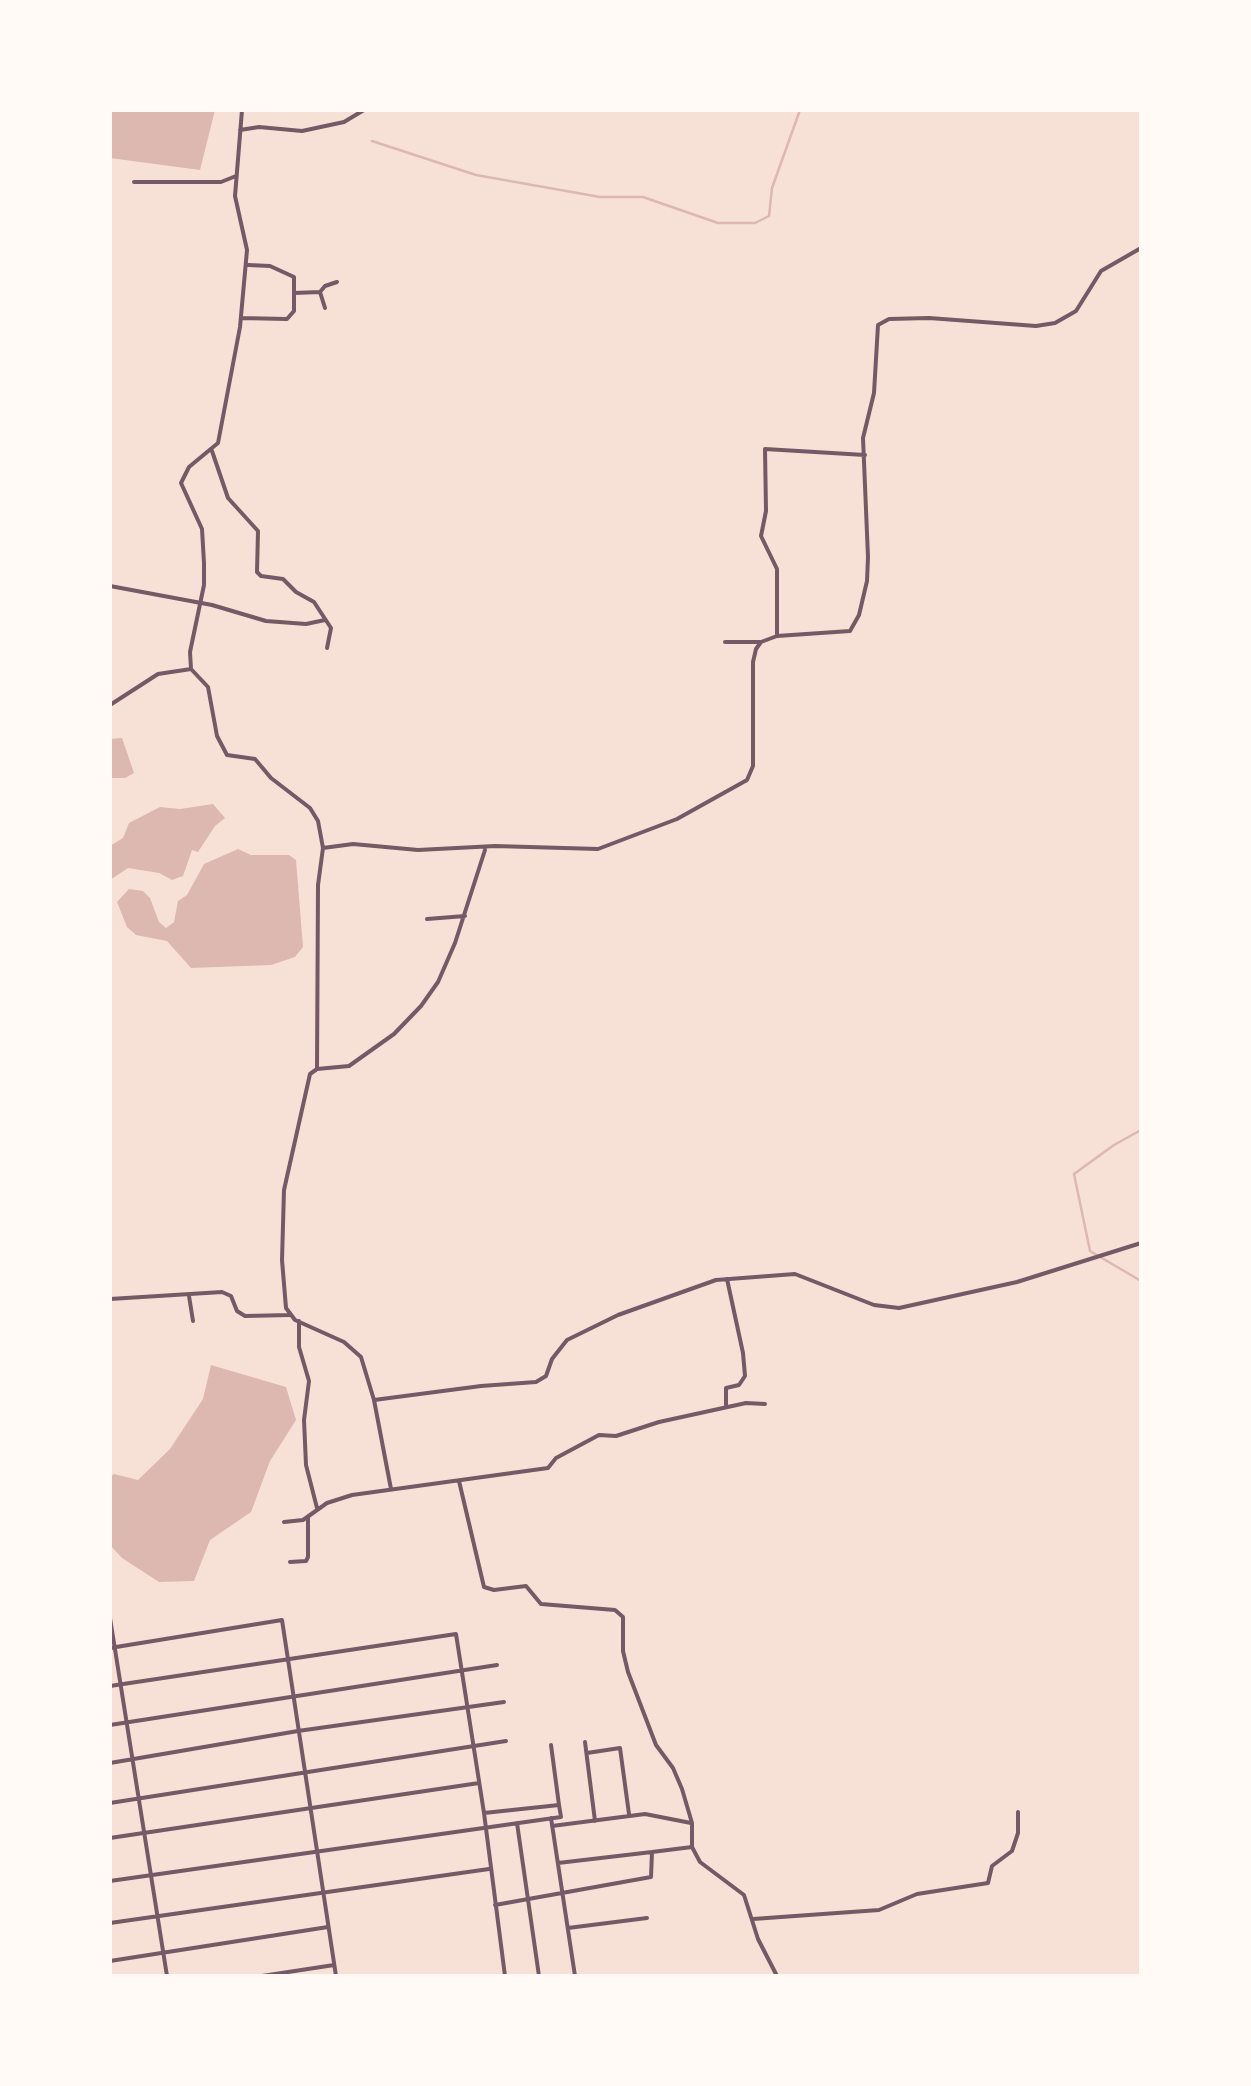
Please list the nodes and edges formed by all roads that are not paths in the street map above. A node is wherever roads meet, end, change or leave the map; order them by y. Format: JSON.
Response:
{"nodes":[{"id":1,"x":242,"y":110,"type":"edge"},
{"id":2,"x":364,"y":110,"type":"edge"},
{"id":3,"x":240,"y":130,"type":"junction"},
{"id":4,"x":236,"y":176,"type":"junction"},
{"id":5,"x":134,"y":182,"type":"dead end"},
{"id":6,"x":1141,"y":248,"type":"edge"},
{"id":7,"x":246,"y":264,"type":"junction"},
{"id":8,"x":337,"y":282,"type":"dead end"},
{"id":9,"x":320,"y":292,"type":"junction"},
{"id":10,"x":294,"y":293,"type":"junction"},
{"id":11,"x":325,"y":308,"type":"dead end"},
{"id":12,"x":241,"y":318,"type":"junction"},
{"id":13,"x":212,"y":450,"type":"junction"},
{"id":14,"x":865,"y":455,"type":"junction"},
{"id":15,"x":110,"y":586,"type":"edge"},
{"id":16,"x":198,"y":602,"type":"junction"},
{"id":17,"x":326,"y":620,"type":"junction"},
{"id":18,"x":777,"y":636,"type":"junction"},
{"id":19,"x":725,"y":642,"type":"dead end"},
{"id":20,"x":761,"y":642,"type":"junction"},
{"id":21,"x":327,"y":648,"type":"dead end"},
{"id":22,"x":191,"y":670,"type":"junction"},
{"id":23,"x":110,"y":705,"type":"edge"},
{"id":24,"x":323,"y":848,"type":"junction"},
{"id":25,"x":487,"y":848,"type":"junction"},
{"id":26,"x":465,"y":916,"type":"junction"},
{"id":27,"x":427,"y":918,"type":"dead end"},
{"id":28,"x":317,"y":1069,"type":"junction"},
{"id":29,"x":1141,"y":1243,"type":"edge"},
{"id":30,"x":727,"y":1279,"type":"junction"},
{"id":31,"x":189,"y":1296,"type":"junction"},
{"id":32,"x":110,"y":1298,"type":"edge"},
{"id":33,"x":290,"y":1315,"type":"junction"},
{"id":34,"x":193,"y":1321,"type":"dead end"},
{"id":35,"x":299,"y":1322,"type":"junction"},
{"id":36,"x":374,"y":1400,"type":"junction"},
{"id":37,"x":766,"y":1404,"type":"dead end"},
{"id":38,"x":726,"y":1407,"type":"junction"},
{"id":39,"x":459,"y":1481,"type":"junction"},
{"id":40,"x":391,"y":1488,"type":"junction"},
{"id":41,"x":318,"y":1510,"type":"junction"},
{"id":42,"x":308,"y":1514,"type":"junction"},
{"id":43,"x":284,"y":1522,"type":"dead end"},
{"id":44,"x":290,"y":1562,"type":"dead end"},
{"id":45,"x":110,"y":1618,"type":"edge"},
{"id":46,"x":112,"y":1648,"type":"edge"},
{"id":47,"x":287,"y":1658,"type":"junction"},
{"id":48,"x":497,"y":1665,"type":"dead end"},
{"id":49,"x":460,"y":1670,"type":"junction"},
{"id":50,"x":121,"y":1684,"type":"junction"},
{"id":51,"x":110,"y":1686,"type":"edge"},
{"id":52,"x":292,"y":1697,"type":"junction"},
{"id":53,"x":504,"y":1702,"type":"dead end"},
{"id":54,"x":466,"y":1707,"type":"junction"},
{"id":55,"x":126,"y":1723,"type":"junction"},
{"id":56,"x":110,"y":1725,"type":"edge"},
{"id":57,"x":298,"y":1731,"type":"junction"},
{"id":58,"x":506,"y":1742,"type":"dead end"},
{"id":59,"x":585,"y":1742,"type":"dead end"},
{"id":60,"x":551,"y":1745,"type":"dead end"},
{"id":61,"x":473,"y":1746,"type":"junction"},
{"id":62,"x":586,"y":1753,"type":"junction"},
{"id":63,"x":131,"y":1760,"type":"junction"},
{"id":64,"x":110,"y":1763,"type":"edge"},
{"id":65,"x":304,"y":1772,"type":"junction"},
{"id":66,"x":479,"y":1783,"type":"junction"},
{"id":67,"x":137,"y":1798,"type":"junction"},
{"id":68,"x":110,"y":1802,"type":"edge"},
{"id":69,"x":559,"y":1804,"type":"junction"},
{"id":70,"x":311,"y":1809,"type":"junction"},
{"id":71,"x":1018,"y":1812,"type":"dead end"},
{"id":72,"x":484,"y":1813,"type":"junction"},
{"id":73,"x":629,"y":1816,"type":"junction"},
{"id":74,"x":550,"y":1818,"type":"junction"},
{"id":75,"x":596,"y":1821,"type":"junction"},
{"id":76,"x":517,"y":1823,"type":"junction"},
{"id":77,"x":692,"y":1823,"type":"junction"},
{"id":78,"x":484,"y":1826,"type":"junction"},
{"id":79,"x":552,"y":1826,"type":"junction"},
{"id":80,"x":143,"y":1833,"type":"junction"},
{"id":81,"x":110,"y":1838,"type":"edge"},
{"id":82,"x":692,"y":1847,"type":"junction"},
{"id":83,"x":318,"y":1852,"type":"junction"},
{"id":84,"x":652,"y":1852,"type":"junction"},
{"id":85,"x":558,"y":1863,"type":"junction"},
{"id":86,"x":489,"y":1869,"type":"junction"},
{"id":87,"x":150,"y":1876,"type":"junction"},
{"id":88,"x":110,"y":1881,"type":"edge"},
{"id":89,"x":324,"y":1892,"type":"junction"},
{"id":90,"x":562,"y":1895,"type":"junction"},
{"id":91,"x":528,"y":1901,"type":"junction"},
{"id":92,"x":494,"y":1905,"type":"junction"},
{"id":93,"x":156,"y":1916,"type":"junction"},
{"id":94,"x":647,"y":1918,"type":"dead end"},
{"id":95,"x":753,"y":1919,"type":"junction"},
{"id":96,"x":110,"y":1923,"type":"edge"},
{"id":97,"x":328,"y":1927,"type":"junction"},
{"id":98,"x":568,"y":1928,"type":"junction"},
{"id":99,"x":163,"y":1953,"type":"junction"},
{"id":100,"x":110,"y":1961,"type":"edge"},
{"id":101,"x":334,"y":1965,"type":"junction"},
{"id":102,"x":166,"y":1976,"type":"edge"},
{"id":103,"x":262,"y":1976,"type":"edge"},
{"id":104,"x":336,"y":1976,"type":"edge"},
{"id":105,"x":505,"y":1976,"type":"edge"},
{"id":106,"x":539,"y":1976,"type":"edge"},
{"id":107,"x":575,"y":1976,"type":"edge"},
{"id":108,"x":778,"y":1976,"type":"edge"}],
"edges":[{"from":1,"to":3,"type":"street"},
{"from":2,"to":3,"type":"street"},
{"from":3,"to":4,"type":"street"},
{"from":4,"to":5,"type":"street"},
{"from":4,"to":7,"type":"street"},
{"from":6,"to":14,"type":"street"},
{"from":7,"to":10,"type":"street"},
{"from":7,"to":12,"type":"street"},
{"from":8,"to":9,"type":"street"},
{"from":9,"to":10,"type":"street"},
{"from":9,"to":11,"type":"street"},
{"from":10,"to":12,"type":"street"},
{"from":12,"to":13,"type":"street"},
{"from":13,"to":16,"type":"street"},
{"from":13,"to":17,"type":"street"},
{"from":14,"to":18,"type":"street"},
{"from":14,"to":18,"type":"street"},
{"from":15,"to":16,"type":"street"},
{"from":16,"to":17,"type":"street"},
{"from":16,"to":22,"type":"street"},
{"from":17,"to":21,"type":"street"},
{"from":18,"to":20,"type":"street"},
{"from":19,"to":20,"type":"street"},
{"from":20,"to":25,"type":"street"},
{"from":22,"to":23,"type":"street"},
{"from":22,"to":24,"type":"street"},
{"from":24,"to":25,"type":"street"},
{"from":24,"to":28,"type":"street"},
{"from":25,"to":26,"type":"street"},
{"from":26,"to":27,"type":"street"},
{"from":26,"to":28,"type":"street"},
{"from":28,"to":33,"type":"street"},
{"from":29,"to":30,"type":"street"},
{"from":30,"to":36,"type":"street"},
{"from":30,"to":38,"type":"street"},
{"from":31,"to":32,"type":"street"},
{"from":31,"to":33,"type":"street"},
{"from":31,"to":34,"type":"street"},
{"from":33,"to":35,"type":"street"},
{"from":35,"to":36,"type":"street"},
{"from":35,"to":41,"type":"street"},
{"from":36,"to":40,"type":"street"},
{"from":37,"to":38,"type":"street"},
{"from":38,"to":39,"type":"street"},
{"from":39,"to":40,"type":"street"},
{"from":39,"to":77,"type":"street"},
{"from":40,"to":41,"type":"street"},
{"from":41,"to":42,"type":"street"},
{"from":42,"to":43,"type":"street"},
{"from":42,"to":44,"type":"street"},
{"from":45,"to":46,"type":"street"},
{"from":46,"to":47,"type":"street"},
{"from":46,"to":50,"type":"street"},
{"from":47,"to":49,"type":"street"},
{"from":47,"to":50,"type":"street"},
{"from":47,"to":52,"type":"street"},
{"from":48,"to":49,"type":"street"},
{"from":49,"to":52,"type":"street"},
{"from":49,"to":54,"type":"street"},
{"from":50,"to":51,"type":"street"},
{"from":50,"to":55,"type":"street"},
{"from":52,"to":55,"type":"street"},
{"from":52,"to":57,"type":"street"},
{"from":53,"to":54,"type":"street"},
{"from":54,"to":57,"type":"street"},
{"from":54,"to":61,"type":"street"},
{"from":55,"to":56,"type":"street"},
{"from":55,"to":63,"type":"street"},
{"from":57,"to":63,"type":"street"},
{"from":57,"to":65,"type":"street"},
{"from":58,"to":61,"type":"street"},
{"from":59,"to":62,"type":"street"},
{"from":60,"to":69,"type":"street"},
{"from":61,"to":65,"type":"street"},
{"from":61,"to":66,"type":"street"},
{"from":62,"to":73,"type":"street"},
{"from":62,"to":75,"type":"street"},
{"from":63,"to":64,"type":"street"},
{"from":63,"to":67,"type":"street"},
{"from":65,"to":67,"type":"street"},
{"from":65,"to":70,"type":"street"},
{"from":66,"to":70,"type":"street"},
{"from":66,"to":72,"type":"street"},
{"from":67,"to":68,"type":"street"},
{"from":67,"to":80,"type":"street"},
{"from":69,"to":72,"type":"street"},
{"from":69,"to":74,"type":"street"},
{"from":70,"to":80,"type":"street"},
{"from":70,"to":83,"type":"street"},
{"from":71,"to":95,"type":"street"},
{"from":72,"to":78,"type":"street"},
{"from":73,"to":75,"type":"street"},
{"from":73,"to":77,"type":"street"},
{"from":74,"to":76,"type":"street"},
{"from":74,"to":79,"type":"street"},
{"from":75,"to":79,"type":"street"},
{"from":76,"to":78,"type":"street"},
{"from":76,"to":91,"type":"street"},
{"from":77,"to":82,"type":"street"},
{"from":78,"to":83,"type":"street"},
{"from":78,"to":86,"type":"street"},
{"from":79,"to":85,"type":"street"},
{"from":80,"to":81,"type":"street"},
{"from":80,"to":87,"type":"street"},
{"from":82,"to":84,"type":"street"},
{"from":82,"to":95,"type":"street"},
{"from":83,"to":87,"type":"street"},
{"from":83,"to":89,"type":"street"},
{"from":84,"to":85,"type":"street"},
{"from":84,"to":90,"type":"street"},
{"from":85,"to":90,"type":"street"},
{"from":86,"to":89,"type":"street"},
{"from":86,"to":92,"type":"street"},
{"from":87,"to":88,"type":"street"},
{"from":87,"to":93,"type":"street"},
{"from":89,"to":93,"type":"street"},
{"from":89,"to":97,"type":"street"},
{"from":90,"to":91,"type":"street"},
{"from":90,"to":98,"type":"street"},
{"from":91,"to":92,"type":"street"},
{"from":91,"to":106,"type":"street"},
{"from":92,"to":105,"type":"street"},
{"from":93,"to":96,"type":"street"},
{"from":93,"to":99,"type":"street"},
{"from":94,"to":98,"type":"street"},
{"from":95,"to":108,"type":"street"},
{"from":97,"to":99,"type":"street"},
{"from":97,"to":101,"type":"street"},
{"from":98,"to":107,"type":"street"},
{"from":99,"to":100,"type":"street"},
{"from":99,"to":102,"type":"street"},
{"from":101,"to":103,"type":"street"},
{"from":101,"to":104,"type":"street"}]}
